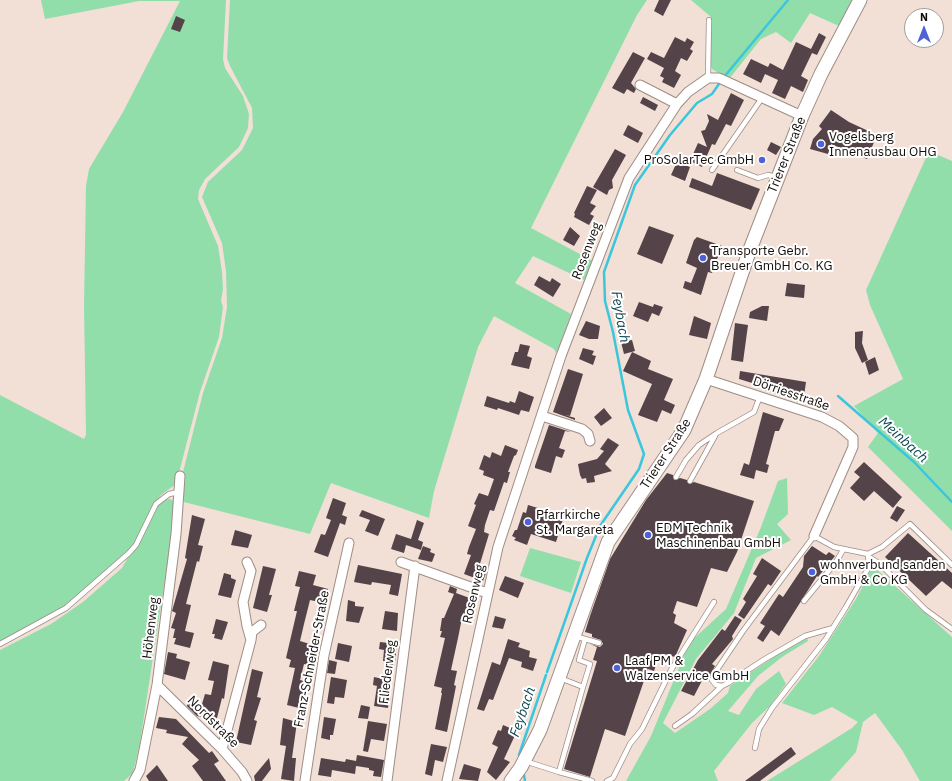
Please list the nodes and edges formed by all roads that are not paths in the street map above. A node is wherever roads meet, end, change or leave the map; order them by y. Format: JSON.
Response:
{"nodes":[{"id":1,"x":860,"y":0,"type":"edge"},
{"id":2,"x":709,"y":20,"type":"dead end"},
{"id":3,"x":708,"y":78,"type":"junction"},
{"id":4,"x":640,"y":85,"type":"dead end"},
{"id":5,"x":762,"y":98,"type":"junction"},
{"id":6,"x":677,"y":104,"type":"junction"},
{"id":7,"x":802,"y":116,"type":"junction"},
{"id":8,"x":712,"y":170,"type":"dead end"},
{"id":9,"x":737,"y":170,"type":"dead end"},
{"id":10,"x":778,"y":178,"type":"junction"},
{"id":11,"x":706,"y":379,"type":"junction"},
{"id":12,"x":760,"y":396,"type":"junction"},
{"id":13,"x":542,"y":416,"type":"junction"},
{"id":14,"x":717,"y":432,"type":"junction"},
{"id":15,"x":590,"y":441,"type":"dead end"},
{"id":16,"x":180,"y":476,"type":"dead end"},
{"id":17,"x":676,"y":476,"type":"dead end"},
{"id":18,"x":690,"y":481,"type":"dead end"},
{"id":19,"x":179,"y":492,"type":"junction"},
{"id":20,"x":814,"y":536,"type":"junction"},
{"id":21,"x":349,"y":543,"type":"dead end"},
{"id":22,"x":843,"y":550,"type":"junction"},
{"id":23,"x":869,"y":556,"type":"junction"},
{"id":24,"x":247,"y":562,"type":"dead end"},
{"id":25,"x":401,"y":562,"type":"dead end"},
{"id":26,"x":952,"y":565,"type":"edge"},
{"id":27,"x":415,"y":566,"type":"junction"},
{"id":28,"x":487,"y":593,"type":"junction"},
{"id":29,"x":804,"y":601,"type":"dead end"},
{"id":30,"x":714,"y":602,"type":"dead end"},
{"id":31,"x":261,"y":625,"type":"dead end"},
{"id":32,"x":833,"y":628,"type":"junction"},
{"id":33,"x":952,"y":629,"type":"edge"},
{"id":34,"x":580,"y":636,"type":"junction"},
{"id":35,"x":251,"y":640,"type":"junction"},
{"id":36,"x":598,"y":642,"type":"dead end"},
{"id":37,"x":0,"y":644,"type":"edge"},
{"id":38,"x":558,"y":678,"type":"junction"},
{"id":39,"x":157,"y":685,"type":"junction"},
{"id":40,"x":722,"y":686,"type":"junction"},
{"id":41,"x":583,"y":687,"type":"junction"},
{"id":42,"x":675,"y":726,"type":"dead end"},
{"id":43,"x":754,"y":748,"type":"dead end"},
{"id":44,"x":222,"y":749,"type":"junction"},
{"id":45,"x":531,"y":763,"type":"dead end"},
{"id":46,"x":559,"y":772,"type":"junction"},
{"id":47,"x":134,"y":781,"type":"edge"},
{"id":48,"x":247,"y":781,"type":"edge"},
{"id":49,"x":305,"y":781,"type":"edge"},
{"id":50,"x":387,"y":781,"type":"edge"},
{"id":51,"x":447,"y":781,"type":"edge"},
{"id":52,"x":511,"y":781,"type":"edge"},
{"id":53,"x":592,"y":781,"type":"edge"},
{"id":54,"x":607,"y":781,"type":"edge"}],
"edges":[{"from":1,"to":7,"type":"main road","name":"Trierer Straße"},
{"from":2,"to":3,"type":"lane"},
{"from":3,"to":5,"type":"street"},
{"from":3,"to":6,"type":"street","name":"Rosenweg"},
{"from":4,"to":6,"type":"street"},
{"from":5,"to":7,"type":"street"},
{"from":5,"to":8,"type":"lane"},
{"from":6,"to":13,"type":"street","name":"Rosenweg"},
{"from":7,"to":10,"type":"main road","name":"Trierer Straße"},
{"from":9,"to":10,"type":"lane"},
{"from":10,"to":11,"type":"main road","name":"Trierer Straße"},
{"from":11,"to":12,"type":"street","name":"Dörriesstraße"},
{"from":11,"to":34,"type":"main road","name":"Trierer Straße"},
{"from":12,"to":14,"type":"lane"},
{"from":12,"to":20,"type":"street","name":"Dörriesstraße"},
{"from":13,"to":15,"type":"street"},
{"from":13,"to":28,"type":"street","name":"Rosenweg"},
{"from":14,"to":17,"type":"lane"},
{"from":14,"to":18,"type":"lane"},
{"from":16,"to":19,"type":"street","name":"Höhenweg"},
{"from":19,"to":37,"type":"lane"},
{"from":19,"to":39,"type":"street","name":"Höhenweg"},
{"from":20,"to":22,"type":"lane"},
{"from":20,"to":40,"type":"lane"},
{"from":21,"to":49,"type":"street","name":"Franz-Schneider-Straße"},
{"from":22,"to":23,"type":"lane"},
{"from":22,"to":29,"type":"lane"},
{"from":23,"to":26,"type":"lane"},
{"from":23,"to":32,"type":"lane"},
{"from":23,"to":33,"type":"lane"},
{"from":24,"to":35,"type":"street"},
{"from":25,"to":27,"type":"street"},
{"from":27,"to":28,"type":"street"},
{"from":27,"to":50,"type":"street","name":"Fliederweg"},
{"from":28,"to":51,"type":"street","name":"Rosenweg"},
{"from":30,"to":54,"type":"lane"},
{"from":31,"to":35,"type":"street"},
{"from":32,"to":40,"type":"lane"},
{"from":32,"to":43,"type":"lane"},
{"from":34,"to":36,"type":"lane"},
{"from":34,"to":38,"type":"main road","name":"Trierer Straße"},
{"from":34,"to":41,"type":"lane"},
{"from":35,"to":44,"type":"street"},
{"from":38,"to":41,"type":"lane"},
{"from":38,"to":52,"type":"main road","name":"Trierer Straße"},
{"from":39,"to":44,"type":"street","name":"Nordstraße"},
{"from":39,"to":47,"type":"street","name":"Höhenweg"},
{"from":40,"to":42,"type":"lane"},
{"from":41,"to":46,"type":"lane"},
{"from":44,"to":48,"type":"street","name":"Nordstraße"},
{"from":45,"to":46,"type":"lane"},
{"from":46,"to":53,"type":"lane"}]}
